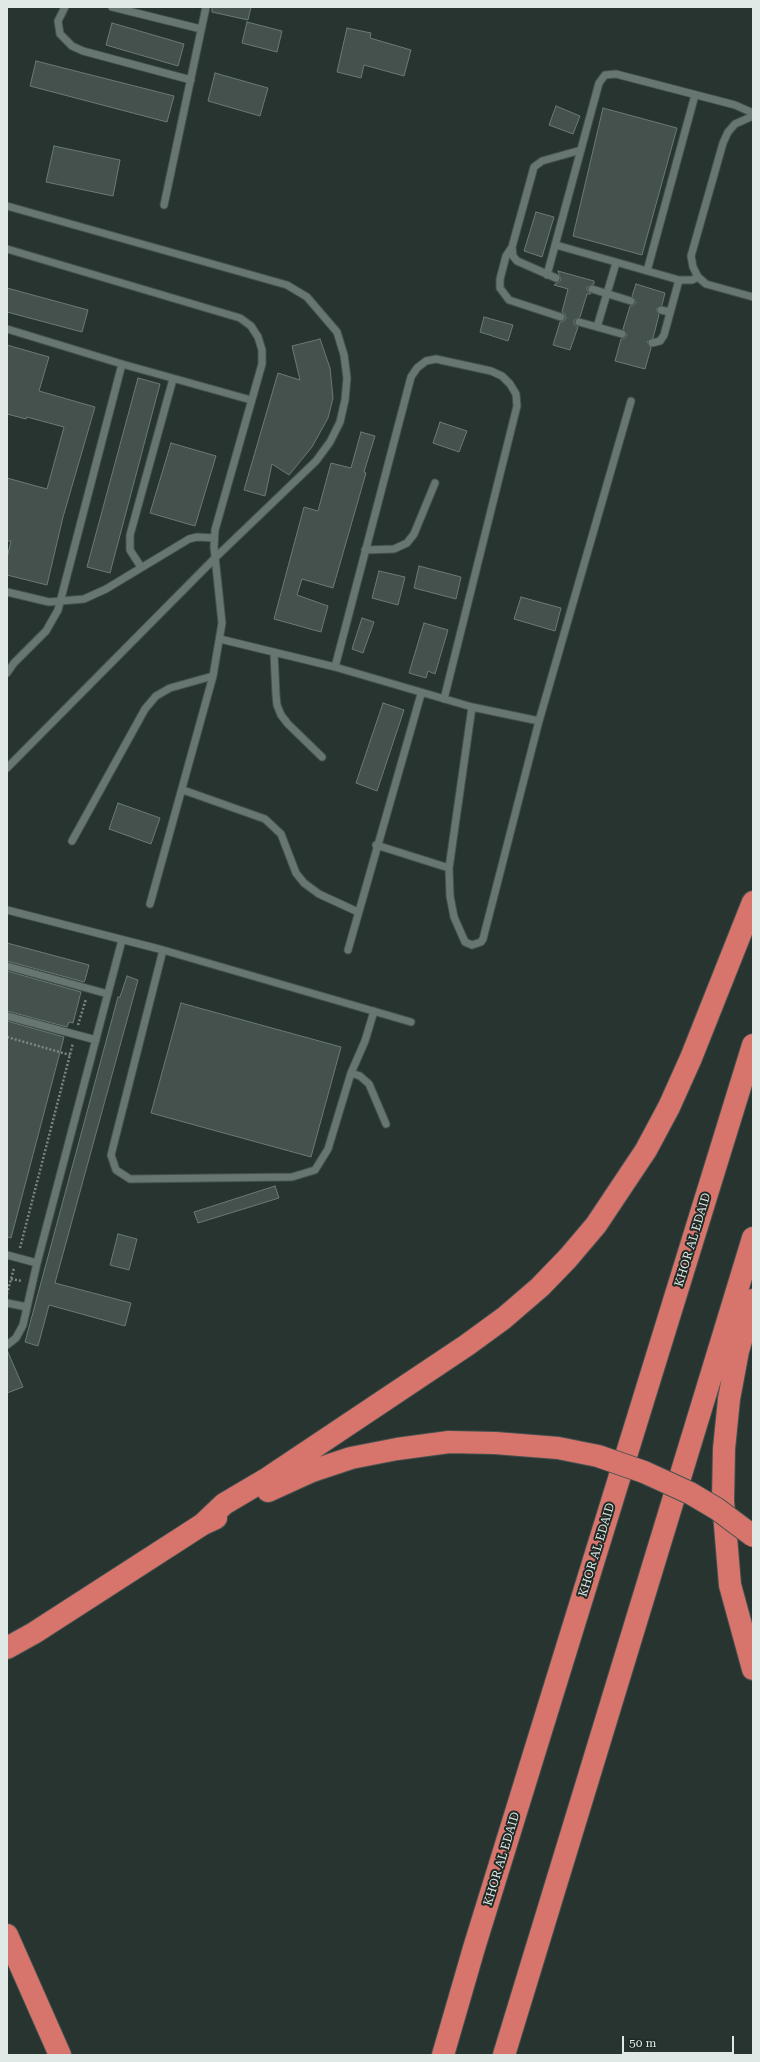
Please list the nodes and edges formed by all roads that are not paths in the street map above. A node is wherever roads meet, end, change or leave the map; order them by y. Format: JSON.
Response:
{"nodes":[{"id":1,"x":65,"y":7,"type":"edge"},
{"id":2,"x":112,"y":7,"type":"edge"},
{"id":3,"x":206,"y":7,"type":"edge"},
{"id":4,"x":201,"y":29,"type":"junction"},
{"id":5,"x":191,"y":80,"type":"junction"},
{"id":6,"x":695,"y":95,"type":"junction"},
{"id":7,"x":753,"y":114,"type":"edge"},
{"id":8,"x":581,"y":150,"type":"junction"},
{"id":9,"x":164,"y":205,"type":"dead end"},
{"id":10,"x":7,"y":206,"type":"edge"},
{"id":11,"x":556,"y":245,"type":"junction"},
{"id":12,"x":512,"y":247,"type":"junction"},
{"id":13,"x":7,"y":249,"type":"edge"},
{"id":14,"x":616,"y":262,"type":"junction"},
{"id":15,"x":647,"y":271,"type":"junction"},
{"id":16,"x":547,"y":275,"type":"junction"},
{"id":17,"x":698,"y":277,"type":"junction"},
{"id":18,"x":556,"y":278,"type":"dead end"},
{"id":19,"x":679,"y":280,"type":"junction"},
{"id":20,"x":592,"y":289,"type":"dead end"},
{"id":21,"x":606,"y":293,"type":"junction"},
{"id":22,"x":753,"y":297,"type":"edge"},
{"id":23,"x":631,"y":301,"type":"dead end"},
{"id":24,"x":661,"y":310,"type":"dead end"},
{"id":25,"x":670,"y":312,"type":"junction"},
{"id":26,"x":561,"y":317,"type":"dead end"},
{"id":27,"x":579,"y":322,"type":"dead end"},
{"id":28,"x":597,"y":327,"type":"junction"},
{"id":29,"x":7,"y":329,"type":"edge"},
{"id":30,"x":622,"y":334,"type":"dead end"},
{"id":31,"x":652,"y":343,"type":"dead end"},
{"id":32,"x":122,"y":364,"type":"junction"},
{"id":33,"x":173,"y":378,"type":"junction"},
{"id":34,"x":252,"y":400,"type":"junction"},
{"id":35,"x":630,"y":401,"type":"dead end"},
{"id":36,"x":435,"y":483,"type":"dead end"},
{"id":37,"x":214,"y":538,"type":"junction"},
{"id":38,"x":365,"y":550,"type":"junction"},
{"id":39,"x":216,"y":557,"type":"junction"},
{"id":40,"x":141,"y":568,"type":"junction"},
{"id":41,"x":7,"y":592,"type":"edge"},
{"id":42,"x":60,"y":602,"type":"junction"},
{"id":43,"x":220,"y":639,"type":"junction"},
{"id":44,"x":274,"y":653,"type":"junction"},
{"id":45,"x":11,"y":662,"type":"edge"},
{"id":46,"x":335,"y":667,"type":"junction"},
{"id":47,"x":7,"y":673,"type":"edge"},
{"id":48,"x":213,"y":676,"type":"junction"},
{"id":49,"x":421,"y":694,"type":"junction"},
{"id":50,"x":444,"y":699,"type":"junction"},
{"id":51,"x":472,"y":707,"type":"junction"},
{"id":52,"x":539,"y":721,"type":"junction"},
{"id":53,"x":322,"y":757,"type":"dead end"},
{"id":54,"x":7,"y":768,"type":"edge"},
{"id":55,"x":183,"y":790,"type":"junction"},
{"id":56,"x":72,"y":841,"type":"dead end"},
{"id":57,"x":376,"y":845,"type":"junction"},
{"id":58,"x":450,"y":868,"type":"junction"},
{"id":59,"x":753,"y":902,"type":"edge"},
{"id":60,"x":150,"y":904,"type":"dead end"},
{"id":61,"x":7,"y":910,"type":"edge"},
{"id":62,"x":358,"y":912,"type":"junction"},
{"id":63,"x":122,"y":940,"type":"junction"},
{"id":64,"x":163,"y":950,"type":"junction"},
{"id":65,"x":348,"y":950,"type":"dead end"},
{"id":66,"x":7,"y":966,"type":"edge"},
{"id":67,"x":108,"y":994,"type":"junction"},
{"id":68,"x":374,"y":1011,"type":"junction"},
{"id":69,"x":7,"y":1016,"type":"edge"},
{"id":70,"x":411,"y":1022,"type":"dead end"},
{"id":71,"x":96,"y":1040,"type":"junction"},
{"id":72,"x":753,"y":1045,"type":"edge"},
{"id":73,"x":352,"y":1073,"type":"junction"},
{"id":74,"x":386,"y":1124,"type":"dead end"},
{"id":75,"x":753,"y":1238,"type":"edge"},
{"id":76,"x":7,"y":1255,"type":"edge"},
{"id":77,"x":37,"y":1263,"type":"junction"},
{"id":78,"x":753,"y":1300,"type":"edge"},
{"id":79,"x":7,"y":1303,"type":"edge"},
{"id":80,"x":27,"y":1307,"type":"junction"},
{"id":81,"x":7,"y":1345,"type":"edge"},
{"id":82,"x":203,"y":1524,"type":"junction"},
{"id":83,"x":753,"y":1536,"type":"edge"},
{"id":84,"x":7,"y":1648,"type":"edge"},
{"id":85,"x":753,"y":1669,"type":"edge"},
{"id":86,"x":7,"y":1935,"type":"edge"},
{"id":87,"x":60,"y":2053,"type":"edge"},
{"id":88,"x":443,"y":2055,"type":"edge"},
{"id":89,"x":504,"y":2055,"type":"edge"}],
"edges":[{"from":1,"to":5,"type":"lane"},
{"from":2,"to":4,"type":"lane"},
{"from":3,"to":4,"type":"lane"},
{"from":4,"to":5,"type":"lane"},
{"from":5,"to":9,"type":"lane"},
{"from":6,"to":7,"type":"lane"},
{"from":6,"to":8,"type":"lane"},
{"from":6,"to":15,"type":"lane"},
{"from":7,"to":17,"type":"lane"},
{"from":8,"to":11,"type":"lane"},
{"from":8,"to":12,"type":"lane"},
{"from":10,"to":39,"type":"lane"},
{"from":11,"to":14,"type":"lane"},
{"from":11,"to":16,"type":"lane"},
{"from":12,"to":16,"type":"lane"},
{"from":12,"to":26,"type":"lane"},
{"from":13,"to":34,"type":"lane"},
{"from":14,"to":15,"type":"lane"},
{"from":14,"to":21,"type":"lane"},
{"from":15,"to":19,"type":"lane"},
{"from":16,"to":18,"type":"lane"},
{"from":17,"to":19,"type":"lane"},
{"from":17,"to":22,"type":"lane"},
{"from":19,"to":25,"type":"lane"},
{"from":20,"to":21,"type":"lane"},
{"from":21,"to":23,"type":"lane"},
{"from":21,"to":28,"type":"lane"},
{"from":24,"to":25,"type":"lane"},
{"from":25,"to":31,"type":"lane"},
{"from":27,"to":28,"type":"lane"},
{"from":28,"to":30,"type":"lane"},
{"from":29,"to":32,"type":"lane"},
{"from":32,"to":33,"type":"lane"},
{"from":32,"to":42,"type":"lane"},
{"from":33,"to":34,"type":"lane"},
{"from":33,"to":40,"type":"lane"},
{"from":34,"to":37,"type":"lane"},
{"from":35,"to":52,"type":"lane"},
{"from":36,"to":38,"type":"lane"},
{"from":37,"to":39,"type":"lane"},
{"from":37,"to":40,"type":"lane"},
{"from":38,"to":46,"type":"lane"},
{"from":38,"to":50,"type":"lane"},
{"from":39,"to":43,"type":"lane"},
{"from":39,"to":54,"type":"lane"},
{"from":40,"to":42,"type":"lane"},
{"from":41,"to":42,"type":"lane"},
{"from":42,"to":45,"type":"lane"},
{"from":43,"to":44,"type":"lane"},
{"from":43,"to":48,"type":"lane"},
{"from":44,"to":46,"type":"lane"},
{"from":44,"to":53,"type":"lane"},
{"from":45,"to":47,"type":"lane"},
{"from":46,"to":49,"type":"lane"},
{"from":48,"to":55,"type":"lane"},
{"from":48,"to":56,"type":"lane"},
{"from":49,"to":50,"type":"lane"},
{"from":49,"to":57,"type":"lane"},
{"from":50,"to":51,"type":"lane"},
{"from":51,"to":52,"type":"lane"},
{"from":51,"to":58,"type":"lane"},
{"from":52,"to":58,"type":"lane"},
{"from":55,"to":60,"type":"lane"},
{"from":55,"to":62,"type":"lane"},
{"from":57,"to":58,"type":"lane"},
{"from":57,"to":62,"type":"lane"},
{"from":59,"to":82,"type":"highway"},
{"from":61,"to":63,"type":"lane"},
{"from":62,"to":65,"type":"lane"},
{"from":63,"to":64,"type":"lane"},
{"from":63,"to":67,"type":"lane"},
{"from":64,"to":68,"type":"lane"},
{"from":64,"to":73,"type":"lane"},
{"from":66,"to":67,"type":"lane"},
{"from":67,"to":71,"type":"lane"},
{"from":68,"to":70,"type":"lane"},
{"from":68,"to":73,"type":"lane"},
{"from":69,"to":71,"type":"lane"},
{"from":71,"to":77,"type":"lane"},
{"from":72,"to":88,"type":"highway","name":"KHOR AL EDAID"},
{"from":73,"to":74,"type":"lane"},
{"from":75,"to":89,"type":"highway"},
{"from":76,"to":77,"type":"lane"},
{"from":77,"to":80,"type":"lane"},
{"from":78,"to":85,"type":"highway"},
{"from":79,"to":80,"type":"lane"},
{"from":80,"to":81,"type":"lane"},
{"from":82,"to":83,"type":"highway","bridge":true},
{"from":82,"to":84,"type":"highway"},
{"from":86,"to":87,"type":"highway"}]}
